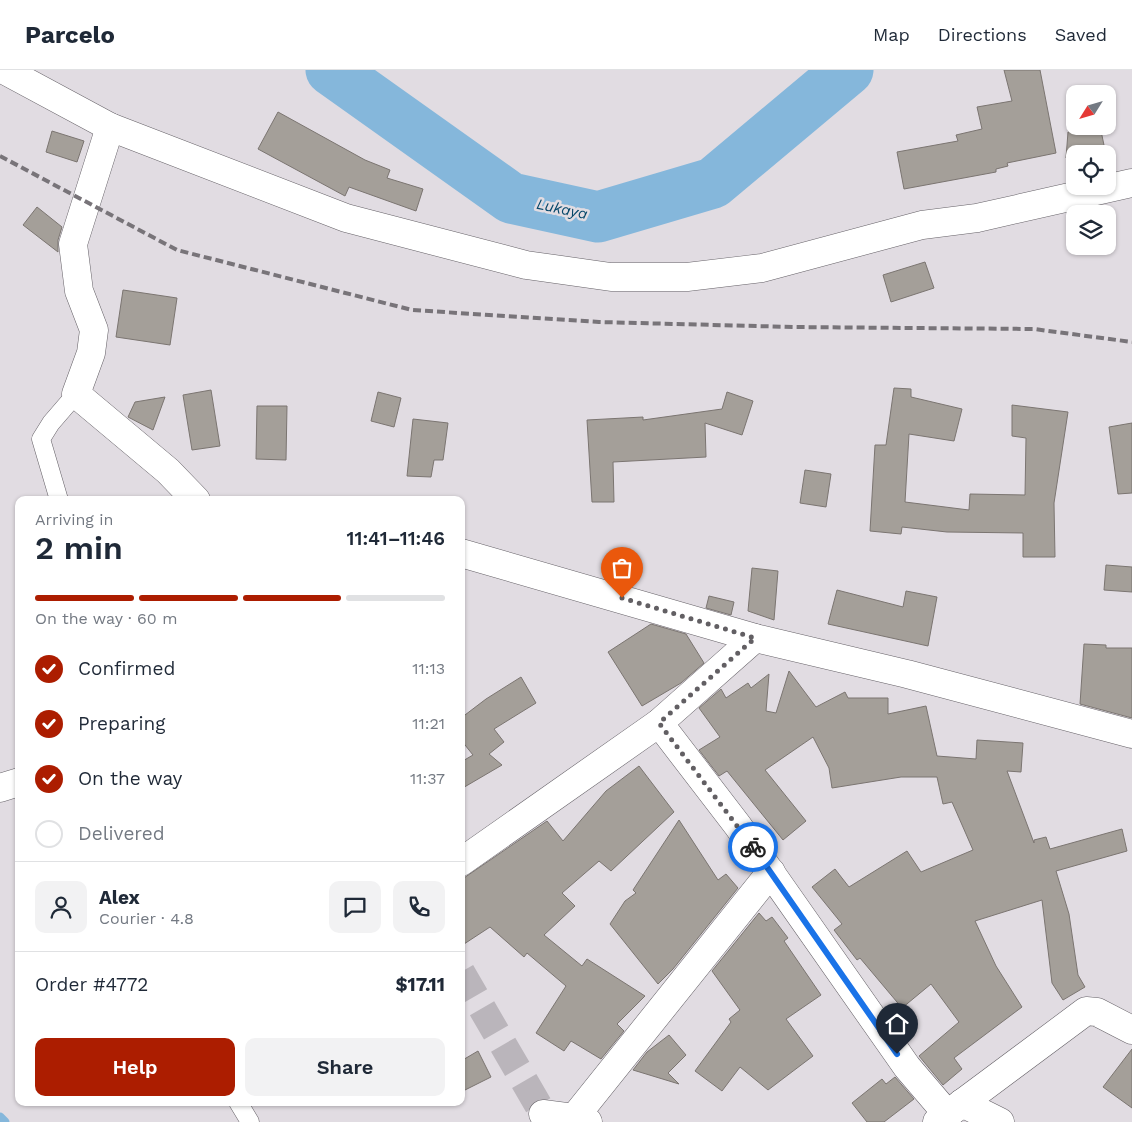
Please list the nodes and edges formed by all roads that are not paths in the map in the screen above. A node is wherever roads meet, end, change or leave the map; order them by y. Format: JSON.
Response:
{"nodes":[{"id":1,"x":4,"y":70,"type":"edge"},
{"id":2,"x":110,"y":127,"type":"junction"},
{"id":3,"x":1132,"y":183,"type":"edge"},
{"id":4,"x":76,"y":394,"type":"junction"},
{"id":5,"x":58,"y":496,"type":"edge"},
{"id":6,"x":192,"y":496,"type":"edge"},
{"id":7,"x":465,"y":554,"type":"edge"},
{"id":8,"x":755,"y":638,"type":"junction"},
{"id":9,"x":659,"y":723,"type":"junction"},
{"id":10,"x":1132,"y":734,"type":"edge"},
{"id":11,"x":15,"y":783,"type":"edge"},
{"id":12,"x":0,"y":788,"type":"edge"},
{"id":13,"x":465,"y":859,"type":"edge"},
{"id":14,"x":771,"y":872,"type":"junction"},
{"id":15,"x":1132,"y":1030,"type":"edge"},
{"id":16,"x":240,"y":1106,"type":"edge"},
{"id":17,"x":949,"y":1113,"type":"edge"},
{"id":18,"x":543,"y":1114,"type":"dead end"},
{"id":19,"x":581,"y":1120,"type":"edge"},
{"id":20,"x":250,"y":1122,"type":"edge"},
{"id":21,"x":1000,"y":1122,"type":"edge"}],
"edges":[{"from":1,"to":2,"type":"street"},
{"from":2,"to":3,"type":"street"},
{"from":2,"to":4,"type":"street"},
{"from":4,"to":5,"type":"lane"},
{"from":4,"to":6,"type":"street"},
{"from":7,"to":8,"type":"street"},
{"from":8,"to":9,"type":"street"},
{"from":8,"to":10,"type":"street"},
{"from":9,"to":13,"type":"street"},
{"from":9,"to":14,"type":"street"},
{"from":11,"to":12,"type":"street"},
{"from":14,"to":17,"type":"street"},
{"from":14,"to":19,"type":"street"},
{"from":15,"to":17,"type":"street"},
{"from":16,"to":20,"type":"lane"},
{"from":17,"to":21,"type":"street"},
{"from":18,"to":19,"type":"street"}]}
